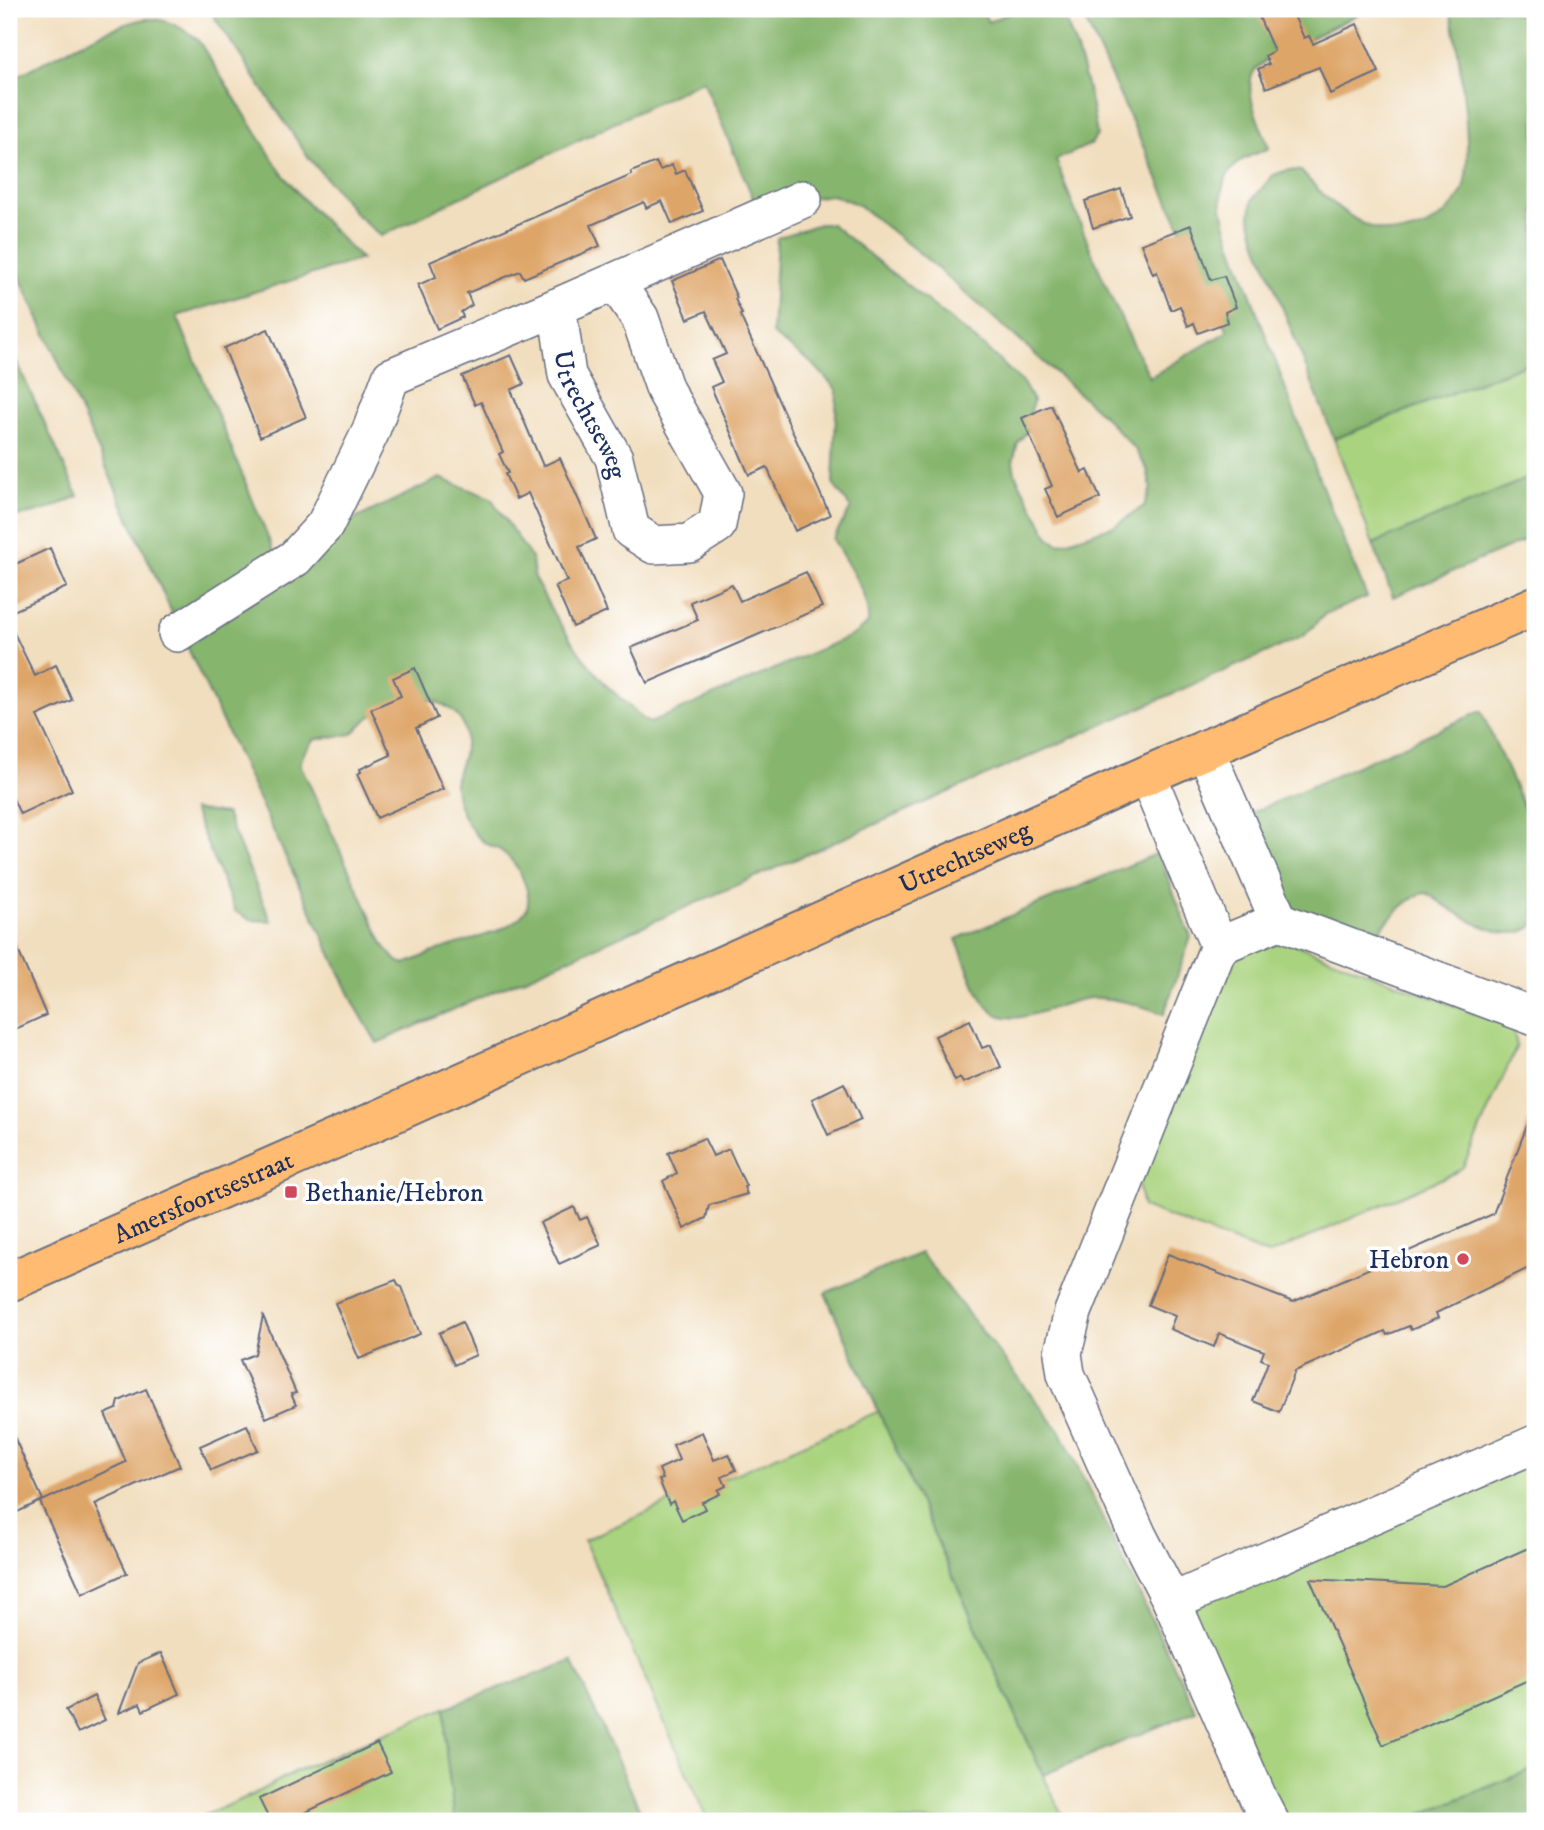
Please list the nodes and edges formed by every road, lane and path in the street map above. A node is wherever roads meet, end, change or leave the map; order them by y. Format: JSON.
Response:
{"nodes":[{"id":1,"x":803,"y":199,"type":"dead end"},
{"id":2,"x":615,"y":282,"type":"junction"},
{"id":3,"x":557,"y":307,"type":"junction"},
{"id":4,"x":1535,"y":606,"type":"edge"},
{"id":5,"x":177,"y":633,"type":"dead end"},
{"id":6,"x":1205,"y":749,"type":"junction"},
{"id":7,"x":1147,"y":775,"type":"junction"},
{"id":8,"x":1279,"y":921,"type":"junction"},
{"id":9,"x":1219,"y":946,"type":"junction"},
{"id":10,"x":1535,"y":1017,"type":"edge"},
{"id":11,"x":396,"y":1112,"type":"joint"},
{"id":12,"x":9,"y":1282,"type":"edge"},
{"id":13,"x":1535,"y":1444,"type":"edge"},
{"id":14,"x":1172,"y":1602,"type":"junction"},
{"id":15,"x":1270,"y":1821,"type":"edge"}],
"edges":[{"from":1,"to":2,"type":"street"},
{"from":2,"to":3,"type":"street"},
{"from":2,"to":3,"type":"street","name":"Utrechtseweg"},
{"from":3,"to":5,"type":"street"},
{"from":4,"to":6,"type":"main road","name":"Utrechtseweg"},
{"from":6,"to":7,"type":"main road","name":"Utrechtseweg"},
{"from":6,"to":8,"type":"street"},
{"from":7,"to":9,"type":"street"},
{"from":7,"to":11,"type":"main road","name":"Utrechtseweg"},
{"from":8,"to":9,"type":"street"},
{"from":8,"to":10,"type":"street"},
{"from":9,"to":14,"type":"street"},
{"from":11,"to":12,"type":"main road","name":"Amersfoortsestraat"},
{"from":13,"to":14,"type":"street"},
{"from":14,"to":15,"type":"street"}]}
